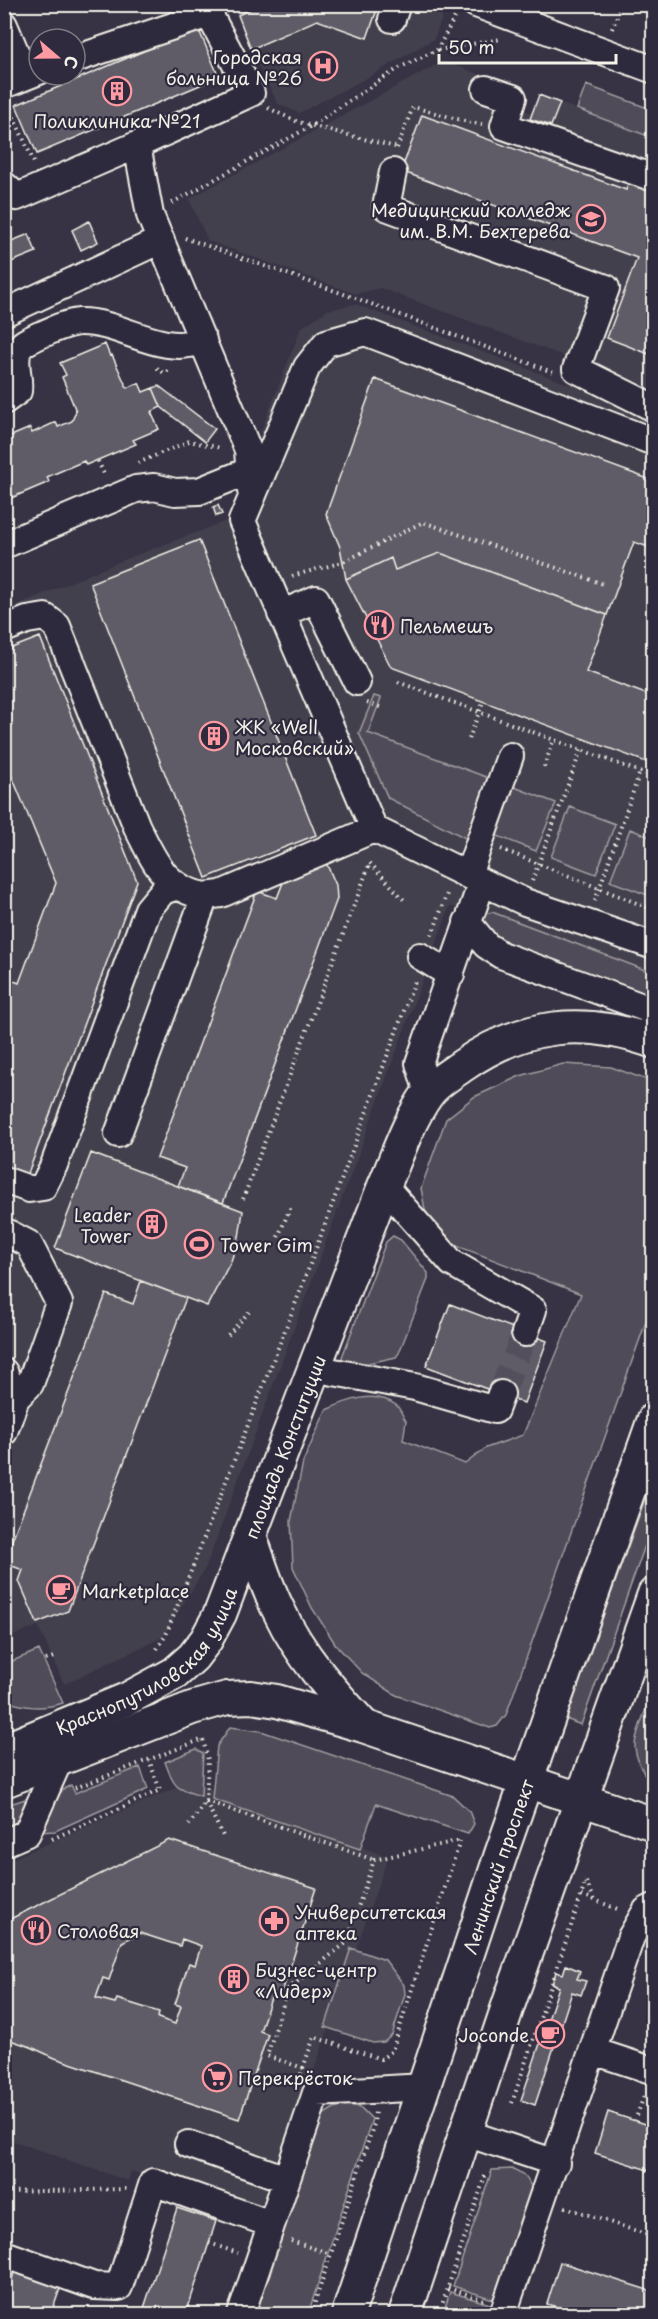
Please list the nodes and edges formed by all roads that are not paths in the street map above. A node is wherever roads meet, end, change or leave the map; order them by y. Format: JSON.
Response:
{"nodes":[{"id":1,"x":466,"y":9,"type":"edge"},
{"id":2,"x":4,"y":25,"type":"edge"},
{"id":3,"x":87,"y":54,"type":"edge"},
{"id":4,"x":654,"y":70,"type":"edge"},
{"id":5,"x":23,"y":77,"type":"edge"},
{"id":6,"x":486,"y":89,"type":"dead end"},
{"id":7,"x":137,"y":145,"type":"junction"},
{"id":8,"x":395,"y":160,"type":"road end"},
{"id":9,"x":654,"y":178,"type":"edge"},
{"id":10,"x":4,"y":185,"type":"edge"},
{"id":11,"x":155,"y":228,"type":"junction"},
{"id":12,"x":4,"y":313,"type":"edge"},
{"id":13,"x":203,"y":340,"type":"junction"},
{"id":14,"x":4,"y":401,"type":"edge"},
{"id":15,"x":654,"y":408,"type":"edge"},
{"id":16,"x":654,"y":442,"type":"edge"},
{"id":17,"x":251,"y":470,"type":"junction"},
{"id":18,"x":250,"y":501,"type":"junction"},
{"id":19,"x":4,"y":545,"type":"edge"},
{"id":20,"x":281,"y":614,"type":"junction"},
{"id":21,"x":4,"y":629,"type":"edge"},
{"id":22,"x":357,"y":682,"type":"dead end"},
{"id":23,"x":510,"y":756,"type":"dead end"},
{"id":24,"x":363,"y":833,"type":"junction"},
{"id":25,"x":475,"y":879,"type":"junction"},
{"id":26,"x":177,"y":886,"type":"junction"},
{"id":27,"x":205,"y":896,"type":"junction"},
{"id":28,"x":467,"y":922,"type":"junction"},
{"id":29,"x":654,"y":946,"type":"edge"},
{"id":30,"x":421,"y":957,"type":"road end"},
{"id":31,"x":451,"y":975,"type":"junction"},
{"id":32,"x":654,"y":1018,"type":"edge"},
{"id":33,"x":654,"y":1042,"type":"edge"},
{"id":34,"x":428,"y":1093,"type":"junction"},
{"id":35,"x":118,"y":1134,"type":"dead end"},
{"id":36,"x":4,"y":1180,"type":"edge"},
{"id":37,"x":384,"y":1186,"type":"junction"},
{"id":38,"x":4,"y":1231,"type":"edge"},
{"id":39,"x":525,"y":1333,"type":"tunnel mouth"},
{"id":40,"x":312,"y":1368,"type":"junction"},
{"id":41,"x":4,"y":1372,"type":"edge"},
{"id":42,"x":501,"y":1394,"type":"tunnel mouth"},
{"id":43,"x":16,"y":1398,"type":"junction"},
{"id":44,"x":654,"y":1419,"type":"edge"},
{"id":45,"x":4,"y":1432,"type":"edge"},
{"id":46,"x":250,"y":1535,"type":"junction"},
{"id":47,"x":654,"y":1594,"type":"edge"},
{"id":48,"x":363,"y":1726,"type":"junction"},
{"id":49,"x":55,"y":1744,"type":"junction"},
{"id":50,"x":4,"y":1750,"type":"edge"},
{"id":51,"x":527,"y":1780,"type":"junction"},
{"id":52,"x":4,"y":1781,"type":"edge"},
{"id":53,"x":581,"y":1800,"type":"junction"},
{"id":54,"x":654,"y":1824,"type":"edge"},
{"id":55,"x":28,"y":1838,"type":"edge"},
{"id":56,"x":654,"y":1907,"type":"edge"},
{"id":57,"x":593,"y":2050,"type":"junction"},
{"id":58,"x":654,"y":2071,"type":"edge"},
{"id":59,"x":425,"y":2087,"type":"junction"},
{"id":60,"x":466,"y":2133,"type":"junction"},
{"id":61,"x":188,"y":2144,"type":"dead end"},
{"id":62,"x":556,"y":2163,"type":"junction"},
{"id":63,"x":286,"y":2178,"type":"junction"},
{"id":64,"x":271,"y":2227,"type":"junction"},
{"id":65,"x":4,"y":2254,"type":"edge"},
{"id":66,"x":241,"y":2314,"type":"edge"},
{"id":67,"x":348,"y":2314,"type":"edge"},
{"id":68,"x":405,"y":2314,"type":"edge"},
{"id":69,"x":502,"y":2314,"type":"edge"}],
"edges":[{"from":1,"to":4,"type":"street"},
{"from":2,"to":5,"type":"street"},
{"from":3,"to":7,"type":"street"},
{"from":6,"to":9,"type":"street"},
{"from":7,"to":10,"type":"street"},
{"from":7,"to":11,"type":"street"},
{"from":8,"to":15,"type":"street"},
{"from":11,"to":12,"type":"street"},
{"from":11,"to":13,"type":"street"},
{"from":13,"to":14,"type":"street"},
{"from":13,"to":17,"type":"street"},
{"from":16,"to":18,"type":"street"},
{"from":17,"to":18,"type":"street"},
{"from":17,"to":19,"type":"street"},
{"from":18,"to":20,"type":"street"},
{"from":20,"to":22,"type":"street"},
{"from":20,"to":24,"type":"street"},
{"from":21,"to":26,"type":"street"},
{"from":23,"to":25,"type":"street"},
{"from":24,"to":25,"type":"street"},
{"from":24,"to":27,"type":"street"},
{"from":25,"to":28,"type":"street"},
{"from":25,"to":29,"type":"street"},
{"from":26,"to":27,"type":"street"},
{"from":26,"to":36,"type":"street"},
{"from":27,"to":35,"type":"street"},
{"from":28,"to":31,"type":"street"},
{"from":28,"to":32,"type":"street"},
{"from":30,"to":31,"type":"street"},
{"from":31,"to":34,"type":"street"},
{"from":33,"to":34,"type":"main road","name":"площадь Конституции"},
{"from":34,"to":37,"type":"main road","name":"площадь Конституции"},
{"from":37,"to":39,"type":"street"},
{"from":37,"to":40,"type":"main road","name":"площадь Конституции"},
{"from":38,"to":43,"type":"street"},
{"from":40,"to":42,"type":"street"},
{"from":40,"to":46,"type":"main road","name":"площадь Конституции"},
{"from":41,"to":43,"type":"street"},
{"from":43,"to":45,"type":"street"},
{"from":44,"to":51,"type":"main road","name":"Ленинский проспект"},
{"from":46,"to":48,"type":"main road","name":"площадь Конституции"},
{"from":46,"to":49,"type":"main road","name":"Краснопутиловская улица"},
{"from":47,"to":53,"type":"main road"},
{"from":48,"to":49,"type":"main road","name":"Краснопутиловская улица"},
{"from":48,"to":51,"type":"main road"},
{"from":49,"to":50,"type":"main road","name":"Краснопутиловская улица"},
{"from":49,"to":52,"type":"main road","name":"Краснопутиловская улица"},
{"from":49,"to":55,"type":"street","name":"Краснопутиловская улица"},
{"from":51,"to":53,"type":"main road"},
{"from":51,"to":59,"type":"main road","name":"Ленинский проспект"},
{"from":53,"to":54,"type":"main road"},
{"from":53,"to":60,"type":"main road"},
{"from":56,"to":57,"type":"street"},
{"from":57,"to":58,"type":"street"},
{"from":57,"to":62,"type":"street"},
{"from":59,"to":63,"type":"street"},
{"from":59,"to":67,"type":"main road","name":"Ленинский проспект"},
{"from":60,"to":62,"type":"street"},
{"from":60,"to":68,"type":"main road"},
{"from":61,"to":63,"type":"street"},
{"from":62,"to":69,"type":"street"},
{"from":63,"to":64,"type":"street"},
{"from":64,"to":65,"type":"street"},
{"from":64,"to":66,"type":"street"}]}
